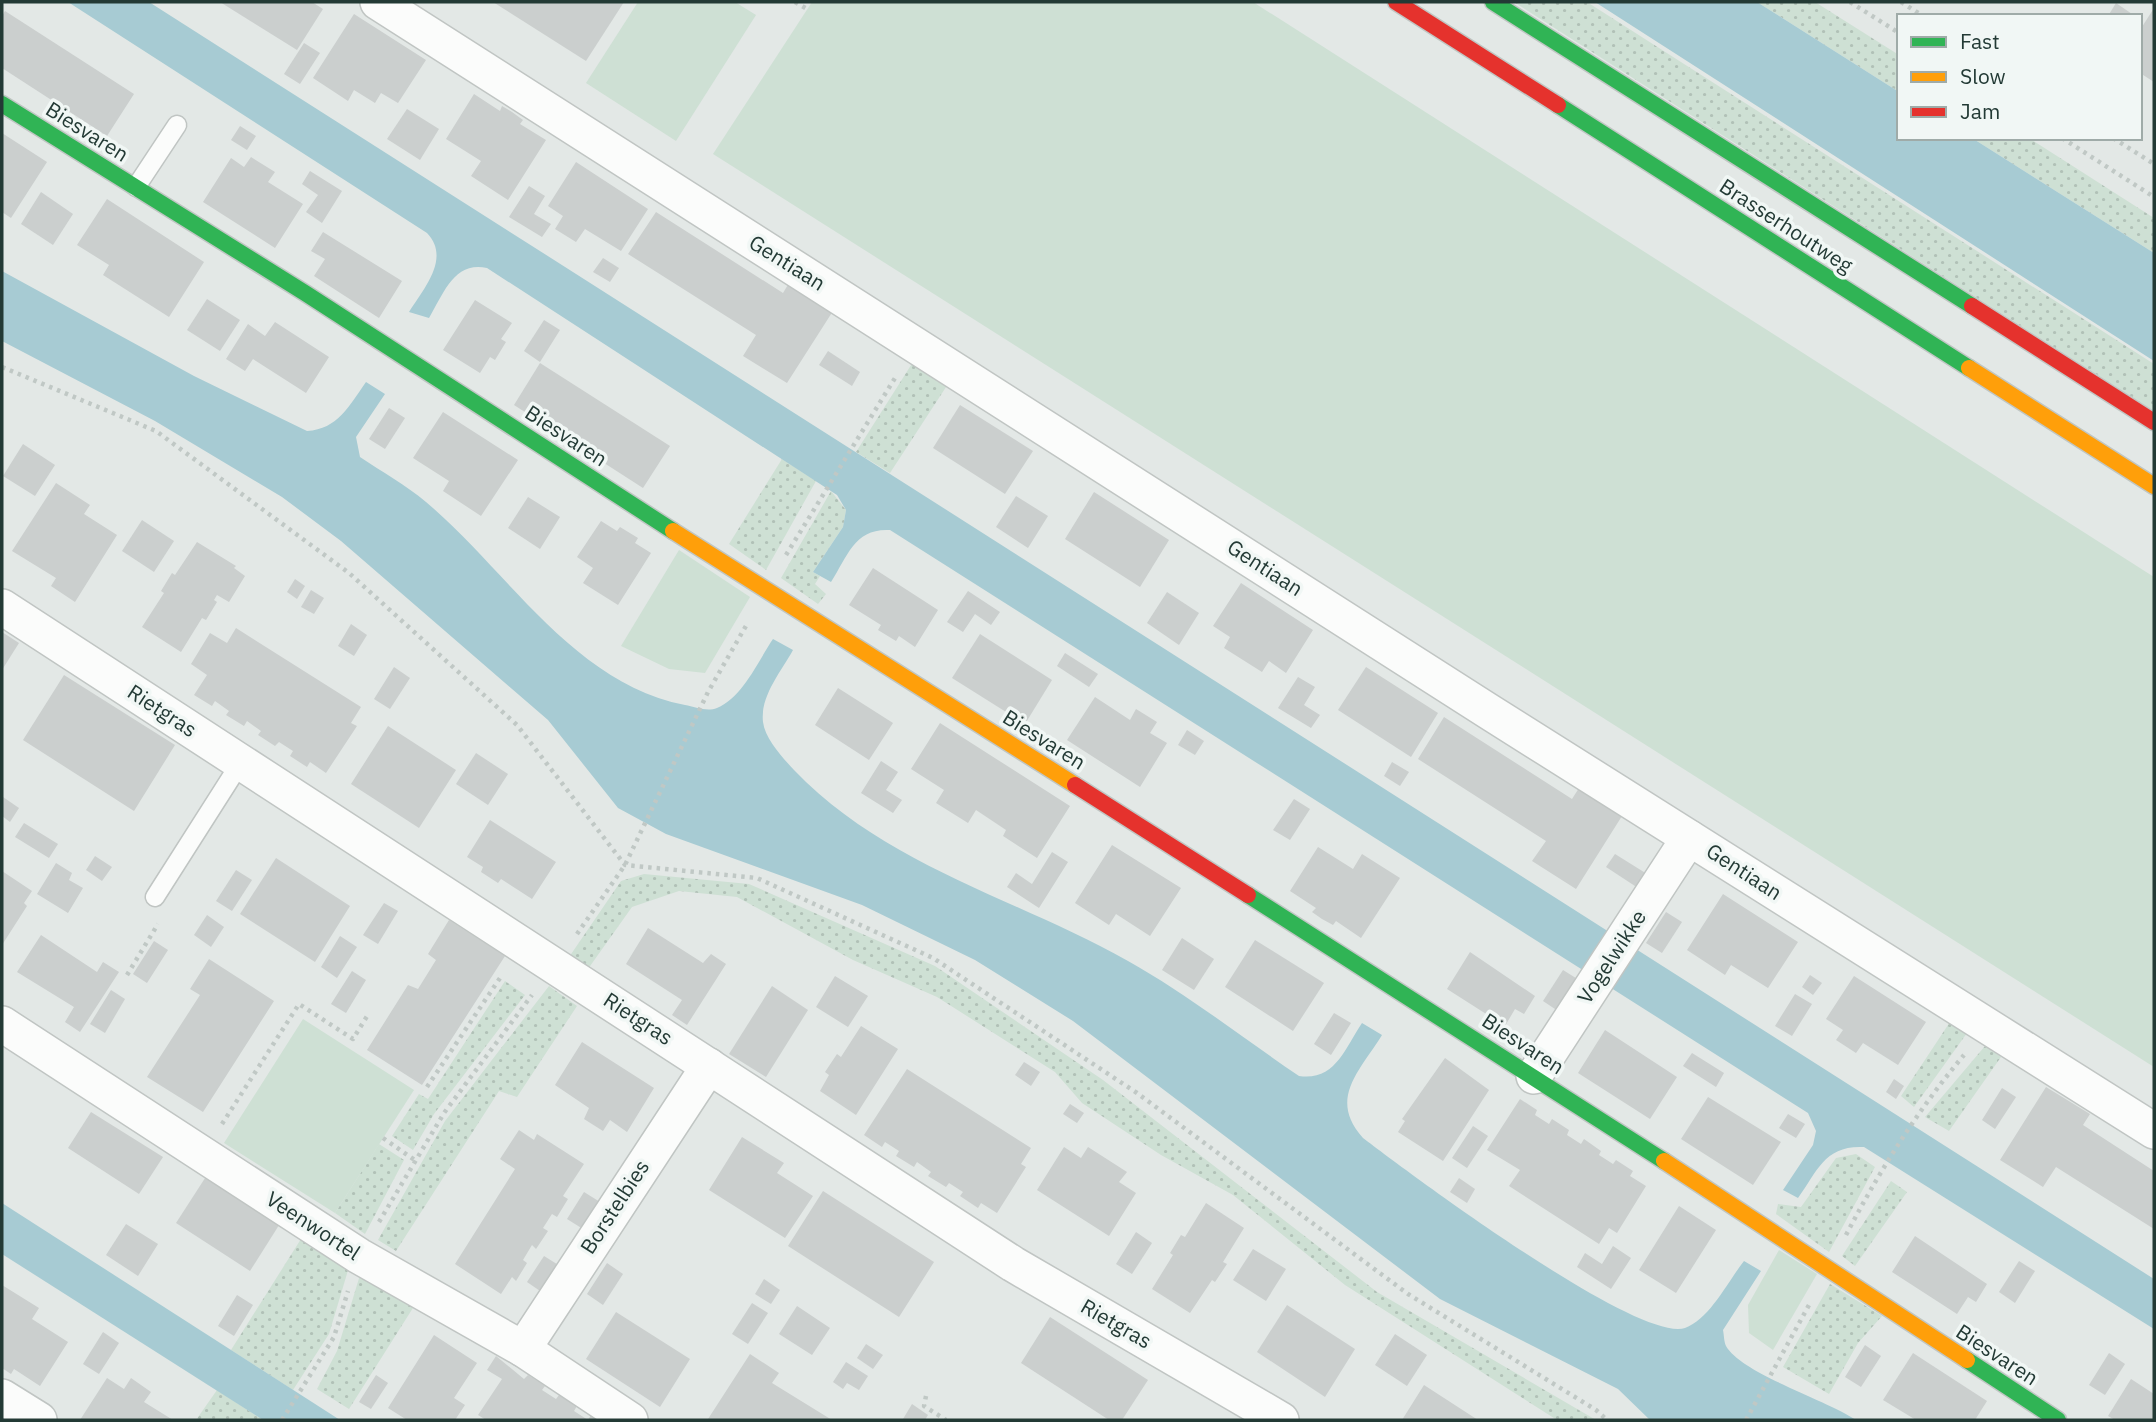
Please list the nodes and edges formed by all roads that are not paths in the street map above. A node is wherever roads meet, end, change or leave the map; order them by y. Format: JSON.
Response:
{"nodes":[{"id":1,"x":378,"y":2,"type":"edge"},
{"id":2,"x":1396,"y":2,"type":"edge"},
{"id":3,"x":1493,"y":2,"type":"edge"},
{"id":4,"x":2,"y":104,"type":"edge"},
{"id":5,"x":177,"y":125,"type":"dead end"},
{"id":6,"x":136,"y":187,"type":"junction"},
{"id":7,"x":2154,"y":422,"type":"edge"},
{"id":8,"x":2154,"y":486,"type":"edge"},
{"id":9,"x":2,"y":607,"type":"edge"},
{"id":10,"x":241,"y":762,"type":"junction"},
{"id":11,"x":1689,"y":838,"type":"junction"},
{"id":12,"x":155,"y":897,"type":"road end"},
{"id":13,"x":2,"y":1024,"type":"edge"},
{"id":14,"x":709,"y":1066,"type":"junction"},
{"id":15,"x":1534,"y":1076,"type":"junction"},
{"id":16,"x":2154,"y":1131,"type":"edge"},
{"id":17,"x":523,"y":1349,"type":"junction"},
{"id":18,"x":2,"y":1396,"type":"edge"},
{"id":19,"x":39,"y":1420,"type":"edge"},
{"id":20,"x":630,"y":1420,"type":"edge"},
{"id":21,"x":1281,"y":1420,"type":"edge"},
{"id":22,"x":2058,"y":1420,"type":"edge"}],
"edges":[{"from":1,"to":11,"type":"street","name":"Gentiaan"},
{"from":2,"to":8,"type":"street","name":"Brasserhoutweg"},
{"from":3,"to":7,"type":"street","name":"Brasserhoutweg"},
{"from":4,"to":6,"type":"street","name":"Biesvaren"},
{"from":5,"to":6,"type":"lane"},
{"from":6,"to":15,"type":"street","name":"Biesvaren"},
{"from":9,"to":10,"type":"street","name":"Rietgras"},
{"from":10,"to":12,"type":"lane"},
{"from":10,"to":14,"type":"street","name":"Rietgras"},
{"from":11,"to":15,"type":"street","name":"Vogelwikke"},
{"from":11,"to":16,"type":"street","name":"Gentiaan"},
{"from":13,"to":17,"type":"street","name":"Veenwortel"},
{"from":14,"to":17,"type":"street","name":"Borstelbies"},
{"from":14,"to":21,"type":"street","name":"Rietgras"},
{"from":15,"to":22,"type":"street","name":"Biesvaren"},
{"from":17,"to":20,"type":"street","name":"Veenwortel"},
{"from":18,"to":19,"type":"street"}]}
